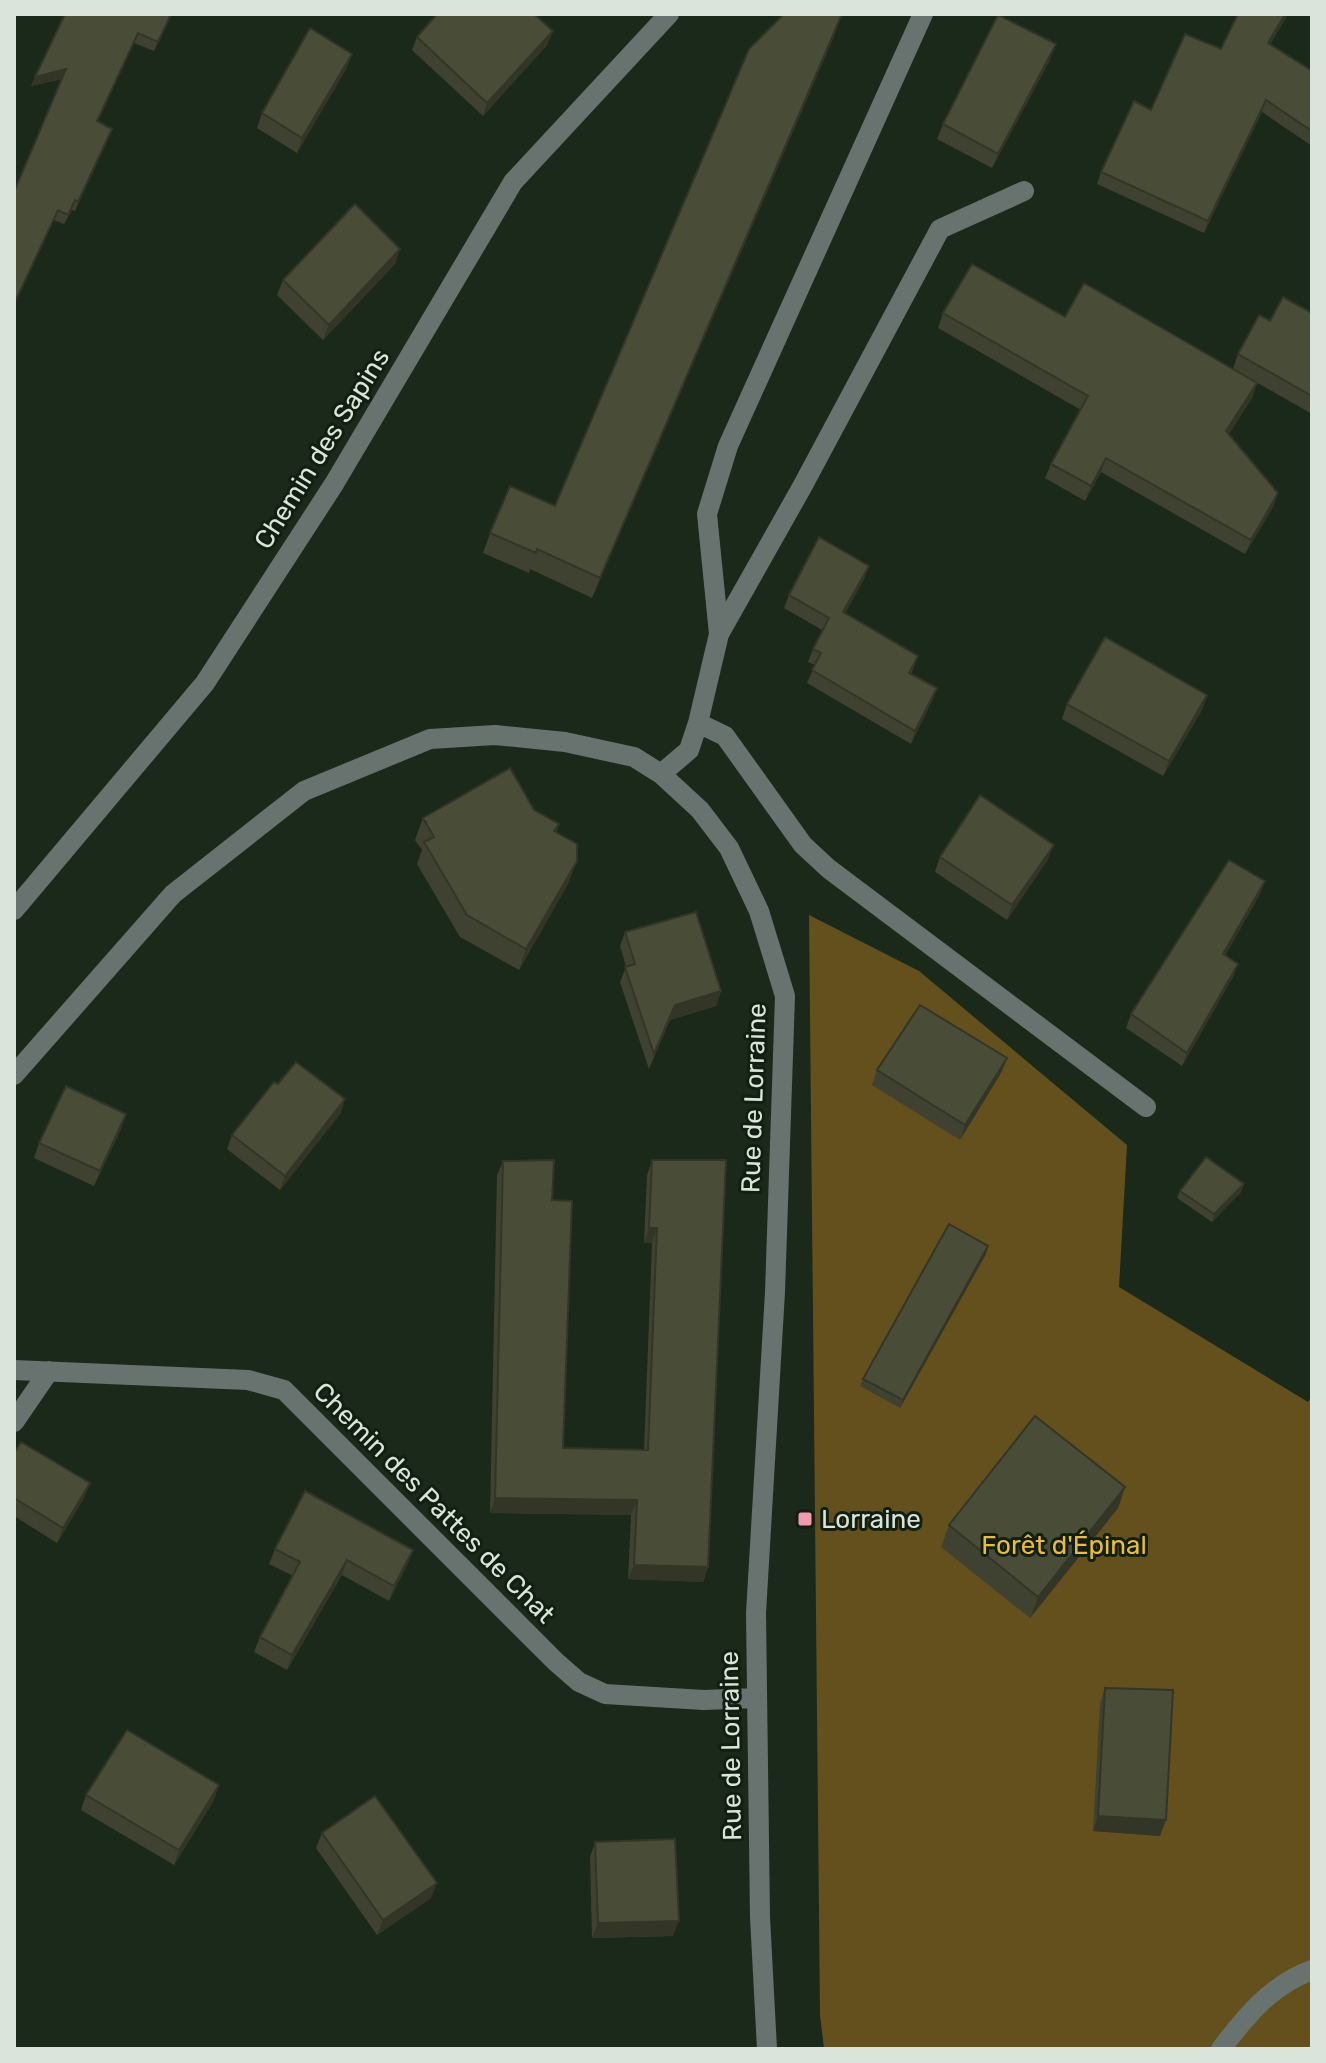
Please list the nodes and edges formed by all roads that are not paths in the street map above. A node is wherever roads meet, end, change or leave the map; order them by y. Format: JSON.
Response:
{"nodes":[{"id":1,"x":669,"y":14,"type":"edge"},
{"id":2,"x":923,"y":14,"type":"edge"},
{"id":3,"x":1024,"y":191,"type":"dead end"},
{"id":4,"x":719,"y":634,"type":"junction"},
{"id":5,"x":698,"y":723,"type":"junction"},
{"id":6,"x":661,"y":774,"type":"junction"},
{"id":7,"x":14,"y":910,"type":"edge"},
{"id":8,"x":14,"y":1075,"type":"edge"},
{"id":9,"x":1146,"y":1107,"type":"dead end"},
{"id":10,"x":14,"y":1370,"type":"edge"},
{"id":11,"x":49,"y":1371,"type":"junction"},
{"id":12,"x":14,"y":1422,"type":"edge"},
{"id":13,"x":756,"y":1698,"type":"junction"},
{"id":14,"x":1312,"y":1970,"type":"edge"},
{"id":15,"x":767,"y":2049,"type":"edge"},
{"id":16,"x":1221,"y":2049,"type":"edge"}],
"edges":[{"from":1,"to":7,"type":"street","name":"Chemin des Sapins"},
{"from":2,"to":4,"type":"street"},
{"from":3,"to":4,"type":"street"},
{"from":4,"to":5,"type":"street"},
{"from":5,"to":6,"type":"street"},
{"from":5,"to":9,"type":"street"},
{"from":6,"to":8,"type":"street","name":"Rue de Lorraine"},
{"from":6,"to":13,"type":"street","name":"Rue de Lorraine"},
{"from":10,"to":11,"type":"street","name":"Chemin des Pattes de Chat"},
{"from":11,"to":12,"type":"street"},
{"from":11,"to":13,"type":"street","name":"Chemin des Pattes de Chat"},
{"from":13,"to":15,"type":"street","name":"Rue de Lorraine"},
{"from":14,"to":16,"type":"street"}]}
